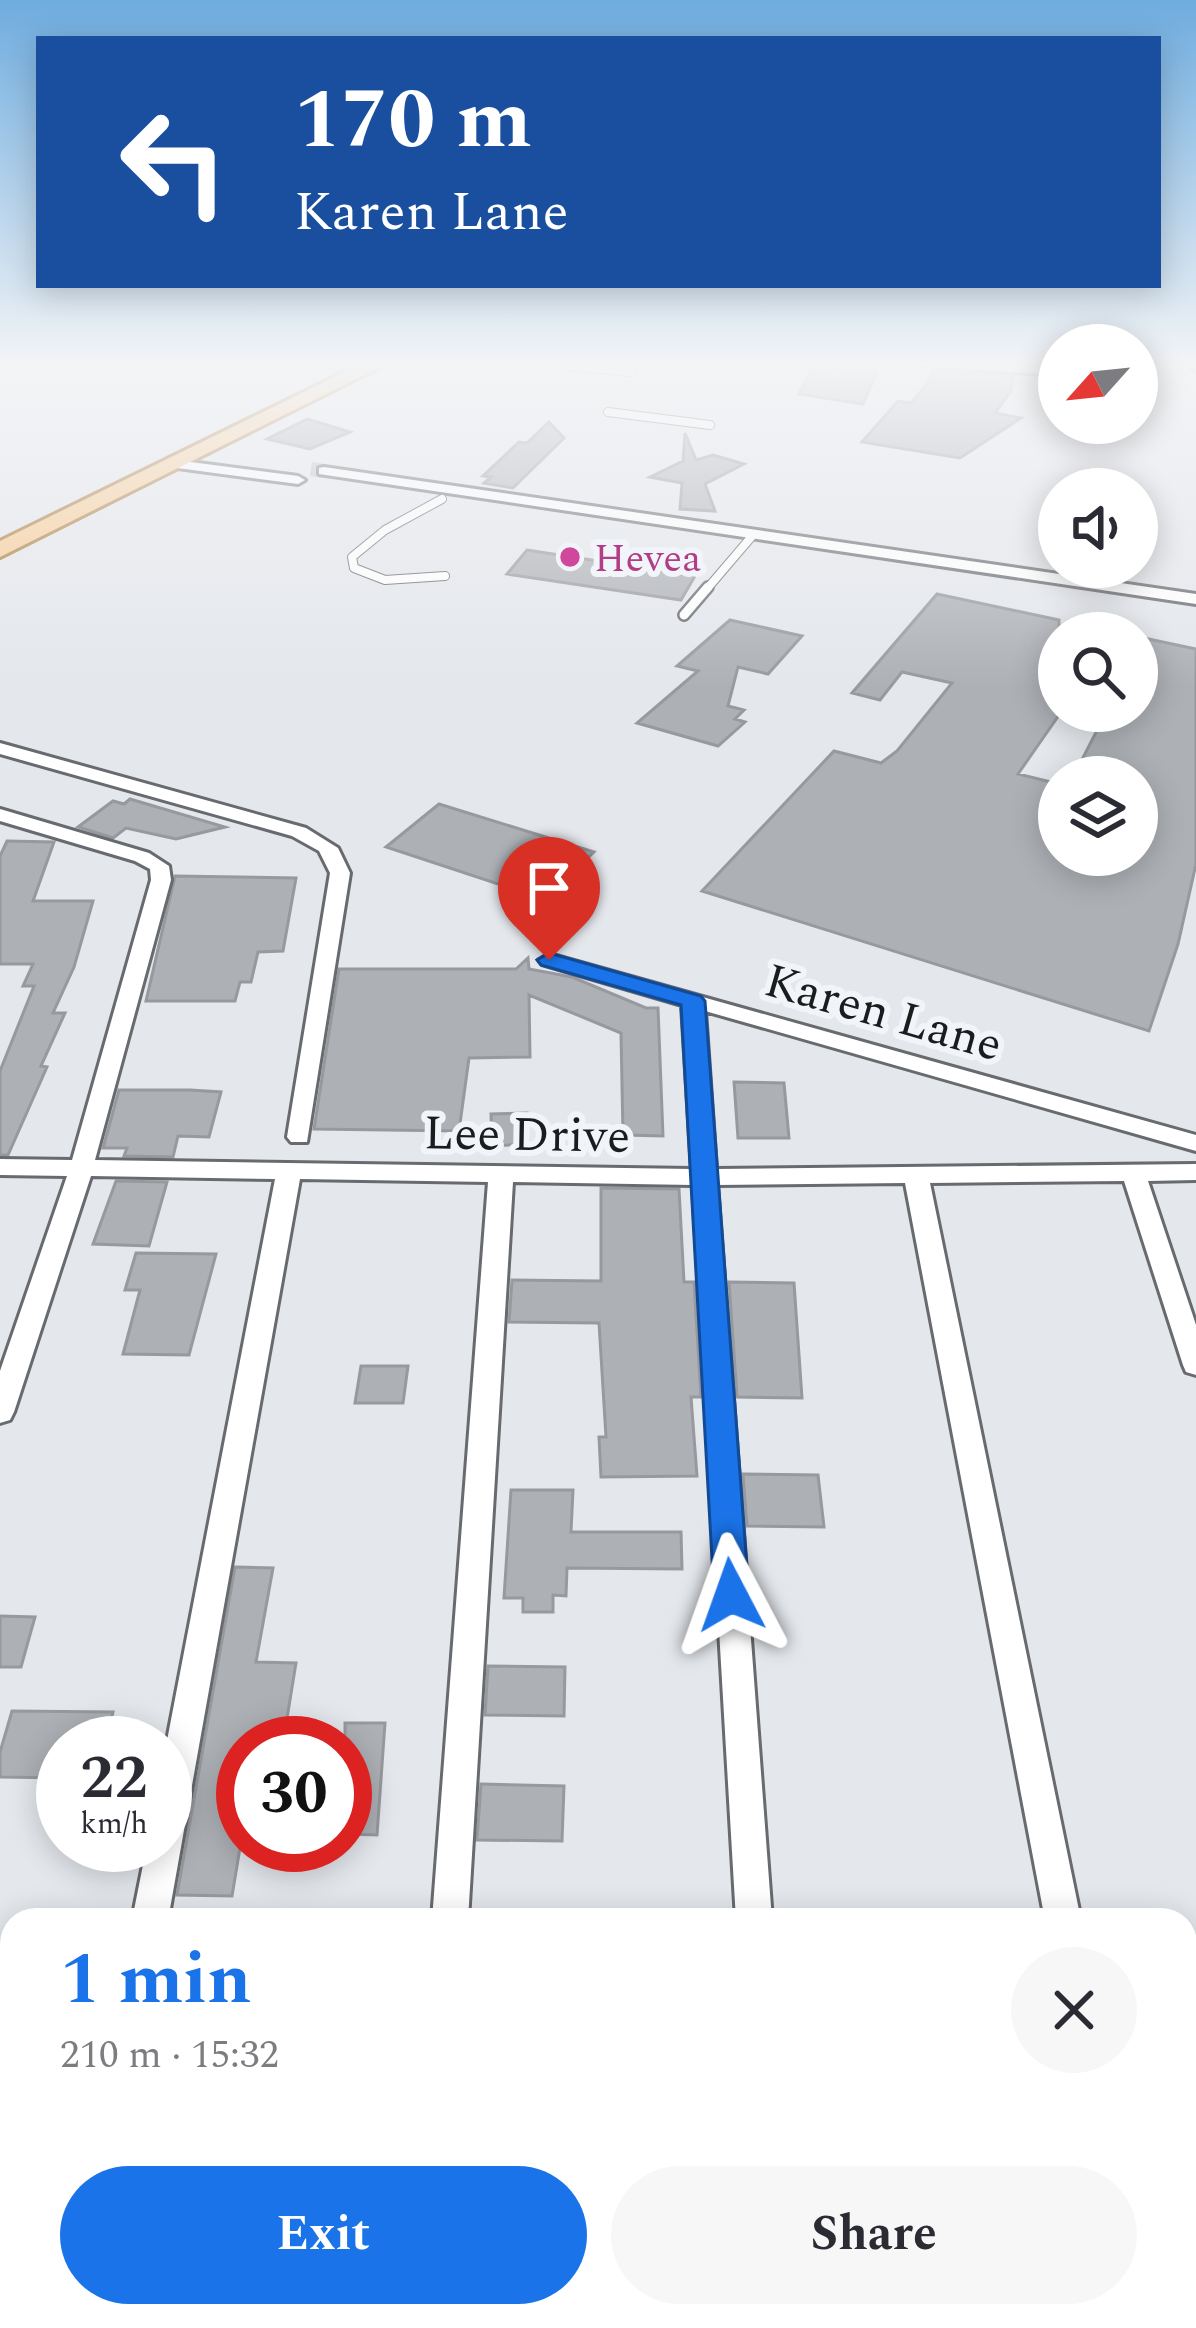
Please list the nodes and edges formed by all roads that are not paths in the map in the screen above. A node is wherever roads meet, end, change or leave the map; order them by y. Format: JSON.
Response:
{"nodes":[{"id":1,"x":164,"y":470,"type":"edge"},
{"id":2,"x":245,"y":470,"type":"edge"},
{"id":3,"x":287,"y":470,"type":"edge"},
{"id":4,"x":311,"y":475,"type":"junction"},
{"id":5,"x":447,"y":494,"type":"junction"},
{"id":6,"x":757,"y":538,"type":"junction"},
{"id":7,"x":0,"y":550,"type":"edge"},
{"id":8,"x":445,"y":576,"type":"dead end"},
{"id":9,"x":1196,"y":599,"type":"edge"},
{"id":10,"x":684,"y":615,"type":"dead end"},
{"id":11,"x":0,"y":748,"type":"edge"},
{"id":12,"x":3,"y":823,"type":"edge"},
{"id":13,"x":549,"y":960,"type":"dead end"},
{"id":14,"x":693,"y":1001,"type":"junction"},
{"id":15,"x":299,"y":1137,"type":"dead end"},
{"id":16,"x":1196,"y":1143,"type":"edge"},
{"id":17,"x":0,"y":1167,"type":"edge"},
{"id":18,"x":80,"y":1169,"type":"junction"},
{"id":19,"x":289,"y":1171,"type":"junction"},
{"id":20,"x":1133,"y":1172,"type":"junction"},
{"id":21,"x":1196,"y":1172,"type":"edge"},
{"id":22,"x":501,"y":1174,"type":"junction"},
{"id":23,"x":916,"y":1174,"type":"junction"},
{"id":24,"x":703,"y":1177,"type":"junction"},
{"id":25,"x":1194,"y":1350,"type":"edge"},
{"id":26,"x":0,"y":1412,"type":"edge"},
{"id":27,"x":187,"y":1716,"type":"edge"},
{"id":28,"x":159,"y":1872,"type":"edge"},
{"id":29,"x":152,"y":1908,"type":"edge"},
{"id":30,"x":451,"y":1908,"type":"edge"},
{"id":31,"x":753,"y":1908,"type":"edge"},
{"id":32,"x":1061,"y":1908,"type":"edge"}],
"edges":[{"from":1,"to":7,"type":"main road"},
{"from":2,"to":4,"type":"street"},
{"from":3,"to":4,"type":"street"},
{"from":4,"to":5,"type":"street"},
{"from":5,"to":6,"type":"street"},
{"from":5,"to":8,"type":"lane"},
{"from":6,"to":9,"type":"street"},
{"from":6,"to":10,"type":"lane"},
{"from":11,"to":15,"type":"street"},
{"from":12,"to":18,"type":"street"},
{"from":13,"to":14,"type":"street","name":"Karen Lane"},
{"from":14,"to":16,"type":"street","name":"Karen Lane"},
{"from":14,"to":24,"type":"street"},
{"from":17,"to":18,"type":"street","name":"Lee Drive"},
{"from":18,"to":19,"type":"street","name":"Lee Drive"},
{"from":18,"to":26,"type":"street"},
{"from":19,"to":22,"type":"street","name":"Lee Drive"},
{"from":19,"to":27,"type":"street"},
{"from":20,"to":21,"type":"street","name":"Lee Drive"},
{"from":20,"to":23,"type":"street","name":"Lee Drive"},
{"from":20,"to":25,"type":"street"},
{"from":22,"to":24,"type":"street","name":"Lee Drive"},
{"from":22,"to":30,"type":"street"},
{"from":23,"to":24,"type":"street","name":"Lee Drive"},
{"from":23,"to":32,"type":"street"},
{"from":24,"to":31,"type":"street"},
{"from":28,"to":29,"type":"street"}]}
